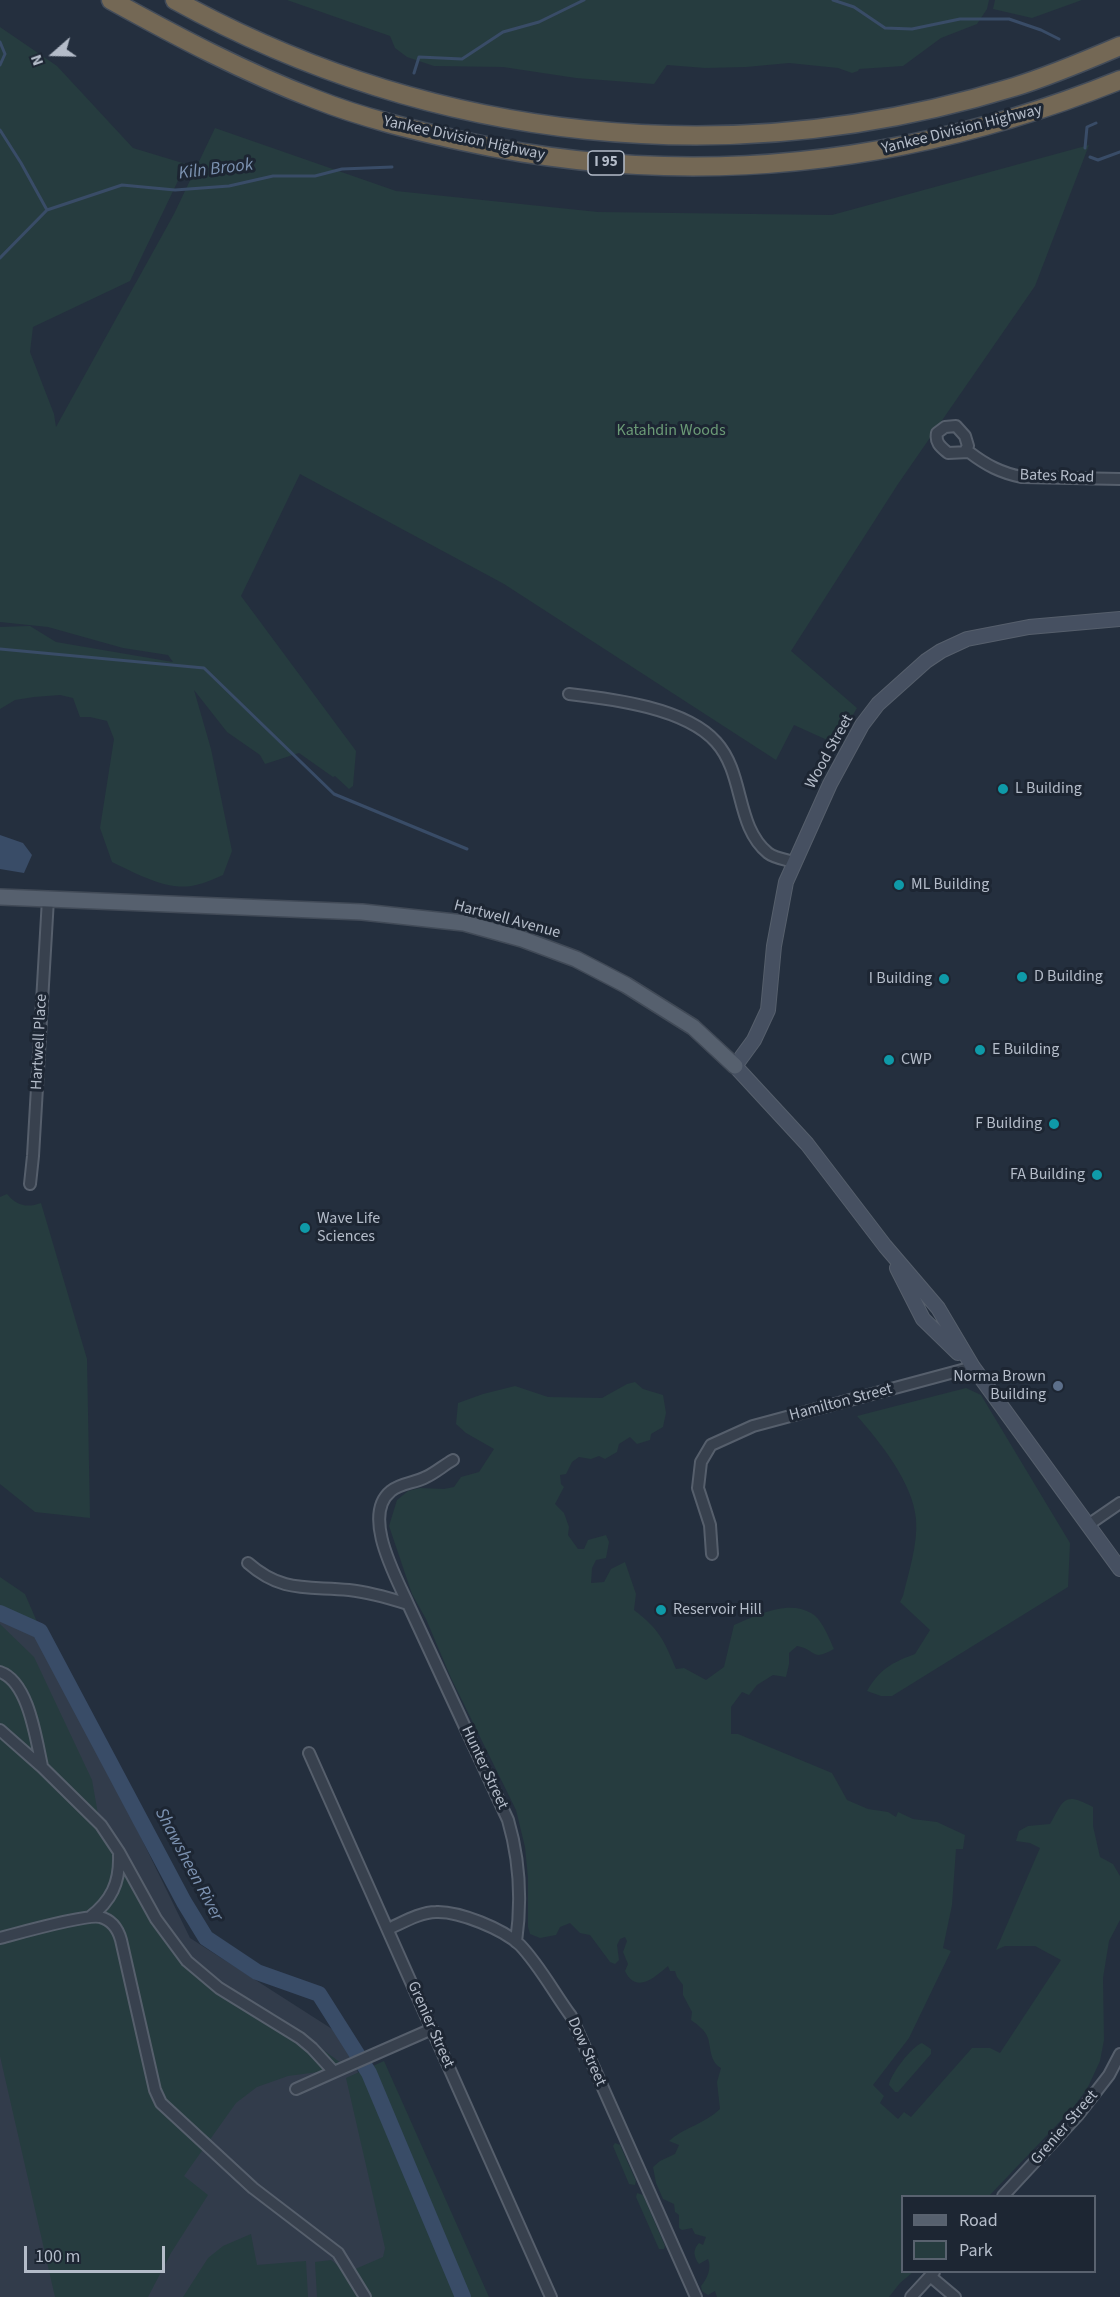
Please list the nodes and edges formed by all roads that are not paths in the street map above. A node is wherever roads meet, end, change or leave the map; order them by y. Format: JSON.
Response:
{"nodes":[{"id":1,"x":111,"y":0,"type":"edge"},
{"id":2,"x":175,"y":0,"type":"edge"},
{"id":3,"x":1120,"y":46,"type":"edge"},
{"id":4,"x":1120,"y":80,"type":"edge"},
{"id":5,"x":965,"y":451,"type":"dead end"},
{"id":6,"x":1120,"y":478,"type":"edge"},
{"id":7,"x":1120,"y":619,"type":"edge"},
{"id":8,"x":569,"y":694,"type":"dead end"},
{"id":9,"x":794,"y":862,"type":"junction"},
{"id":10,"x":0,"y":897,"type":"edge"},
{"id":11,"x":48,"y":899,"type":"junction"},
{"id":12,"x":735,"y":1066,"type":"junction"},
{"id":13,"x":30,"y":1184,"type":"dead end"},
{"id":14,"x":885,"y":1246,"type":"junction"},
{"id":15,"x":973,"y":1367,"type":"junction"},
{"id":16,"x":453,"y":1460,"type":"dead end"},
{"id":17,"x":1120,"y":1503,"type":"edge"},
{"id":18,"x":1088,"y":1525,"type":"junction"},
{"id":19,"x":712,"y":1554,"type":"dead end"},
{"id":20,"x":248,"y":1563,"type":"dead end"},
{"id":21,"x":1120,"y":1569,"type":"edge"},
{"id":22,"x":408,"y":1604,"type":"junction"},
{"id":23,"x":0,"y":1672,"type":"edge"},
{"id":24,"x":0,"y":1730,"type":"edge"},
{"id":25,"x":309,"y":1753,"type":"dead end"},
{"id":26,"x":42,"y":1767,"type":"junction"},
{"id":27,"x":119,"y":1852,"type":"junction"},
{"id":28,"x":90,"y":1917,"type":"junction"},
{"id":29,"x":388,"y":1929,"type":"junction"},
{"id":30,"x":0,"y":1938,"type":"edge"},
{"id":31,"x":516,"y":1942,"type":"junction"},
{"id":32,"x":432,"y":2029,"type":"junction"},
{"id":33,"x":1120,"y":2054,"type":"edge"},
{"id":34,"x":334,"y":2072,"type":"junction"},
{"id":35,"x":296,"y":2089,"type":"dead end"},
{"id":36,"x":1004,"y":2195,"type":"edge"},
{"id":37,"x":932,"y":2274,"type":"edge"},
{"id":38,"x":365,"y":2297,"type":"edge"},
{"id":39,"x":550,"y":2297,"type":"edge"},
{"id":40,"x":696,"y":2297,"type":"edge"},
{"id":41,"x":911,"y":2297,"type":"edge"},
{"id":42,"x":955,"y":2297,"type":"edge"}],
"edges":[{"from":1,"to":4,"type":"highway","name":"Yankee Division Highway","number":"I 95"},
{"from":2,"to":3,"type":"highway","name":"Yankee Division Highway","number":"I 95"},
{"from":5,"to":6,"type":"street","name":"Bates Road"},
{"from":7,"to":9,"type":"street","name":"Wood Street"},
{"from":8,"to":9,"type":"street"},
{"from":9,"to":12,"type":"street","name":"Wood Street"},
{"from":10,"to":11,"type":"main road","name":"Hartwell Avenue"},
{"from":11,"to":12,"type":"main road","name":"Hartwell Avenue"},
{"from":11,"to":13,"type":"street","name":"Hartwell Place"},
{"from":12,"to":14,"type":"street","name":"Hartwell Avenue"},
{"from":14,"to":15,"type":"street","name":"Hartwell Avenue"},
{"from":14,"to":15,"type":"street","name":"Hartwell Avenue"},
{"from":15,"to":18,"type":"street"},
{"from":15,"to":19,"type":"street","name":"Hamilton Street"},
{"from":16,"to":22,"type":"street","name":"Hunter Street"},
{"from":17,"to":18,"type":"street"},
{"from":18,"to":21,"type":"street"},
{"from":20,"to":22,"type":"street"},
{"from":22,"to":31,"type":"street","name":"Hunter Street"},
{"from":23,"to":26,"type":"street"},
{"from":24,"to":26,"type":"street"},
{"from":25,"to":29,"type":"street","name":"Grenier Street"},
{"from":26,"to":27,"type":"street"},
{"from":27,"to":28,"type":"street"},
{"from":27,"to":34,"type":"street"},
{"from":28,"to":30,"type":"street"},
{"from":28,"to":38,"type":"street"},
{"from":29,"to":31,"type":"street","name":"Dow Street"},
{"from":29,"to":32,"type":"street","name":"Grenier Street"},
{"from":31,"to":40,"type":"street","name":"Dow Street"},
{"from":32,"to":34,"type":"street"},
{"from":32,"to":39,"type":"street","name":"Grenier Street"},
{"from":33,"to":36,"type":"street","name":"Grenier Street"},
{"from":34,"to":35,"type":"street"},
{"from":37,"to":41,"type":"street"},
{"from":37,"to":42,"type":"street"}]}
